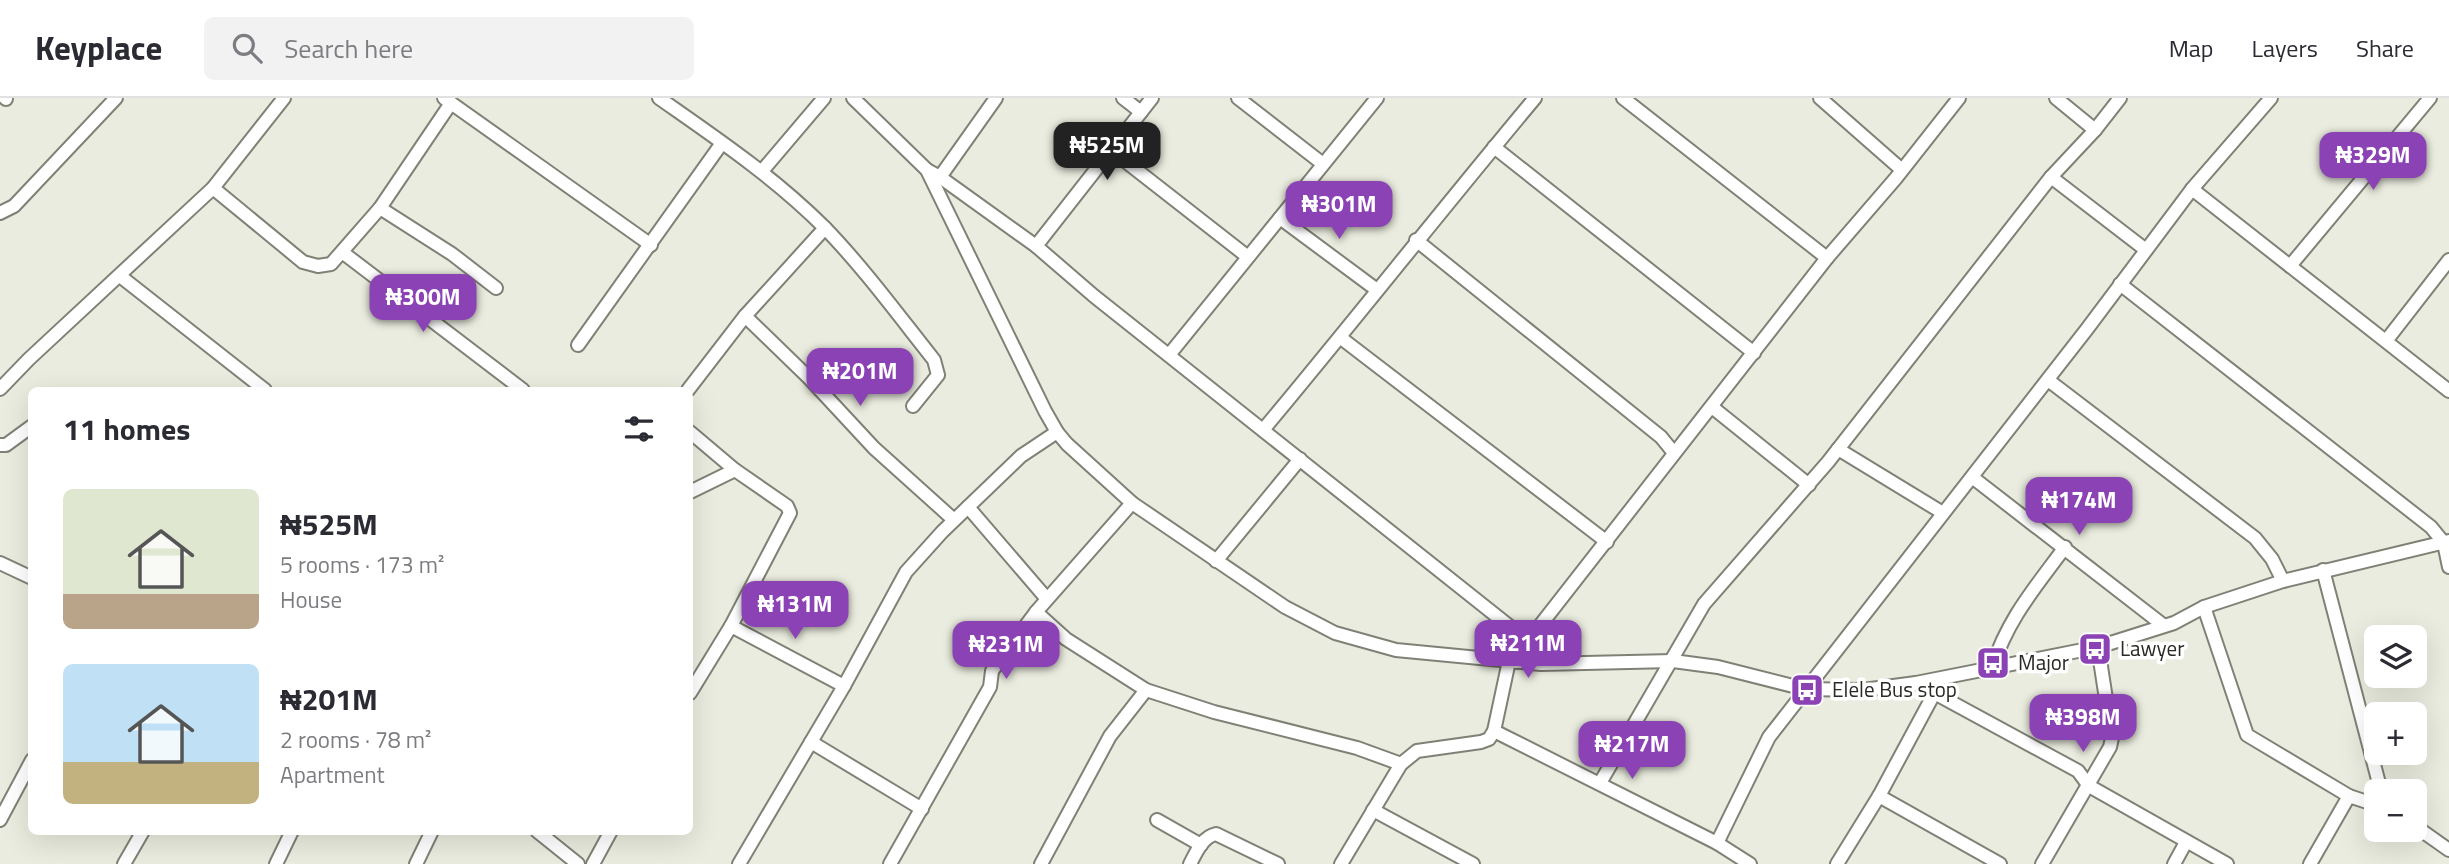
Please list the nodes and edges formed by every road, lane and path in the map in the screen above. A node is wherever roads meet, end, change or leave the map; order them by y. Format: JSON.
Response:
{"nodes":[{"id":1,"x":116,"y":98,"type":"edge"},
{"id":2,"x":284,"y":98,"type":"edge"},
{"id":3,"x":659,"y":98,"type":"edge"},
{"id":4,"x":824,"y":98,"type":"edge"},
{"id":5,"x":853,"y":98,"type":"edge"},
{"id":6,"x":996,"y":98,"type":"edge"},
{"id":7,"x":1123,"y":98,"type":"edge"},
{"id":8,"x":1152,"y":98,"type":"edge"},
{"id":9,"x":1238,"y":98,"type":"edge"},
{"id":10,"x":1377,"y":98,"type":"edge"},
{"id":11,"x":1535,"y":98,"type":"edge"},
{"id":12,"x":1623,"y":98,"type":"edge"},
{"id":13,"x":1820,"y":98,"type":"edge"},
{"id":14,"x":1959,"y":98,"type":"edge"},
{"id":15,"x":2056,"y":98,"type":"edge"},
{"id":16,"x":2119,"y":98,"type":"edge"},
{"id":17,"x":2271,"y":98,"type":"edge"},
{"id":18,"x":2430,"y":98,"type":"edge"},
{"id":19,"x":447,"y":100,"type":"edge"},
{"id":20,"x":1141,"y":112,"type":"junction"},
{"id":21,"x":2095,"y":130,"type":"junction"},
{"id":22,"x":722,"y":143,"type":"junction"},
{"id":23,"x":1494,"y":147,"type":"junction"},
{"id":24,"x":1111,"y":150,"type":"junction"},
{"id":25,"x":1323,"y":164,"type":"junction"},
{"id":26,"x":927,"y":170,"type":"junction"},
{"id":27,"x":1902,"y":170,"type":"junction"},
{"id":28,"x":762,"y":171,"type":"junction"},
{"id":29,"x":940,"y":177,"type":"junction"},
{"id":30,"x":2051,"y":177,"type":"junction"},
{"id":31,"x":213,"y":188,"type":"junction"},
{"id":32,"x":2192,"y":189,"type":"junction"},
{"id":33,"x":380,"y":208,"type":"junction"},
{"id":34,"x":0,"y":213,"type":"edge"},
{"id":35,"x":1280,"y":218,"type":"junction"},
{"id":36,"x":825,"y":228,"type":"junction"},
{"id":37,"x":1416,"y":240,"type":"junction"},
{"id":38,"x":651,"y":245,"type":"junction"},
{"id":39,"x":1036,"y":246,"type":"junction"},
{"id":40,"x":2146,"y":250,"type":"junction"},
{"id":41,"x":342,"y":252,"type":"junction"},
{"id":42,"x":1248,"y":257,"type":"junction"},
{"id":43,"x":1827,"y":258,"type":"junction"},
{"id":44,"x":2449,"y":260,"type":"edge"},
{"id":45,"x":2290,"y":266,"type":"junction"},
{"id":46,"x":120,"y":276,"type":"junction"},
{"id":47,"x":2120,"y":284,"type":"junction"},
{"id":48,"x":496,"y":288,"type":"dead end"},
{"id":49,"x":1377,"y":290,"type":"junction"},
{"id":50,"x":746,"y":316,"type":"junction"},
{"id":51,"x":1340,"y":338,"type":"junction"},
{"id":52,"x":2386,"y":341,"type":"junction"},
{"id":53,"x":578,"y":345,"type":"dead end"},
{"id":54,"x":1754,"y":353,"type":"junction"},
{"id":55,"x":1169,"y":355,"type":"junction"},
{"id":56,"x":2048,"y":380,"type":"junction"},
{"id":57,"x":261,"y":387,"type":"edge"},
{"id":58,"x":519,"y":387,"type":"edge"},
{"id":59,"x":690,"y":387,"type":"edge"},
{"id":60,"x":0,"y":389,"type":"edge"},
{"id":61,"x":2449,"y":391,"type":"edge"},
{"id":62,"x":913,"y":406,"type":"dead end"},
{"id":63,"x":1712,"y":407,"type":"junction"},
{"id":64,"x":28,"y":429,"type":"edge"},
{"id":65,"x":1263,"y":430,"type":"junction"},
{"id":66,"x":1057,"y":432,"type":"junction"},
{"id":67,"x":693,"y":435,"type":"edge"},
{"id":68,"x":1661,"y":437,"type":"junction"},
{"id":69,"x":1684,"y":441,"type":"junction"},
{"id":70,"x":0,"y":445,"type":"edge"},
{"id":71,"x":1838,"y":449,"type":"junction"},
{"id":72,"x":1674,"y":453,"type":"junction"},
{"id":73,"x":1300,"y":459,"type":"junction"},
{"id":74,"x":735,"y":470,"type":"junction"},
{"id":75,"x":1972,"y":477,"type":"junction"},
{"id":76,"x":1808,"y":485,"type":"junction"},
{"id":77,"x":693,"y":491,"type":"edge"},
{"id":78,"x":1132,"y":503,"type":"junction"},
{"id":79,"x":968,"y":507,"type":"junction"},
{"id":80,"x":1943,"y":513,"type":"junction"},
{"id":81,"x":954,"y":520,"type":"junction"},
{"id":82,"x":1607,"y":542,"type":"junction"},
{"id":83,"x":2446,"y":542,"type":"edge"},
{"id":84,"x":2065,"y":547,"type":"junction"},
{"id":85,"x":1216,"y":561,"type":"junction"},
{"id":86,"x":0,"y":563,"type":"edge"},
{"id":87,"x":2449,"y":567,"type":"edge"},
{"id":88,"x":2323,"y":570,"type":"junction"},
{"id":89,"x":28,"y":576,"type":"edge"},
{"id":90,"x":2283,"y":581,"type":"junction"},
{"id":91,"x":1047,"y":599,"type":"junction"},
{"id":92,"x":2204,"y":607,"type":"junction"},
{"id":93,"x":1036,"y":612,"type":"junction"},
{"id":94,"x":2162,"y":625,"type":"junction"},
{"id":95,"x":731,"y":626,"type":"junction"},
{"id":96,"x":1528,"y":641,"type":"junction"},
{"id":97,"x":2098,"y":647,"type":"junction"},
{"id":98,"x":1512,"y":661,"type":"junction"},
{"id":99,"x":1673,"y":661,"type":"junction"},
{"id":100,"x":1992,"y":667,"type":"junction"},
{"id":101,"x":1916,"y":683,"type":"junction"},
{"id":102,"x":693,"y":685,"type":"edge"},
{"id":103,"x":844,"y":686,"type":"junction"},
{"id":104,"x":1805,"y":689,"type":"junction"},
{"id":105,"x":1146,"y":690,"type":"junction"},
{"id":106,"x":1935,"y":692,"type":"junction"},
{"id":107,"x":1494,"y":731,"type":"junction"},
{"id":108,"x":811,"y":742,"type":"junction"},
{"id":109,"x":1401,"y":764,"type":"junction"},
{"id":110,"x":28,"y":768,"type":"edge"},
{"id":111,"x":2378,"y":779,"type":"edge"},
{"id":112,"x":1600,"y":783,"type":"junction"},
{"id":113,"x":2089,"y":786,"type":"junction"},
{"id":114,"x":1879,"y":796,"type":"junction"},
{"id":115,"x":2349,"y":796,"type":"junction"},
{"id":116,"x":2364,"y":801,"type":"edge"},
{"id":117,"x":922,"y":809,"type":"junction"},
{"id":118,"x":1373,"y":810,"type":"junction"},
{"id":119,"x":0,"y":820,"type":"edge"},
{"id":120,"x":1157,"y":820,"type":"dead end"},
{"id":121,"x":141,"y":835,"type":"edge"},
{"id":122,"x":290,"y":835,"type":"edge"},
{"id":123,"x":430,"y":835,"type":"edge"},
{"id":124,"x":542,"y":835,"type":"edge"},
{"id":125,"x":609,"y":835,"type":"edge"},
{"id":126,"x":2427,"y":835,"type":"edge"},
{"id":127,"x":1717,"y":842,"type":"junction"},
{"id":128,"x":2186,"y":842,"type":"junction"},
{"id":129,"x":1201,"y":845,"type":"junction"},
{"id":130,"x":2449,"y":850,"type":"edge"},
{"id":131,"x":574,"y":863,"type":"edge"},
{"id":132,"x":124,"y":864,"type":"edge"},
{"id":133,"x":276,"y":864,"type":"edge"},
{"id":134,"x":416,"y":864,"type":"edge"},
{"id":135,"x":593,"y":864,"type":"edge"},
{"id":136,"x":739,"y":864,"type":"edge"},
{"id":137,"x":890,"y":864,"type":"edge"},
{"id":138,"x":1041,"y":864,"type":"edge"},
{"id":139,"x":1190,"y":864,"type":"edge"},
{"id":140,"x":1278,"y":864,"type":"edge"},
{"id":141,"x":1342,"y":864,"type":"edge"},
{"id":142,"x":1473,"y":864,"type":"edge"},
{"id":143,"x":1750,"y":864,"type":"edge"},
{"id":144,"x":1837,"y":864,"type":"edge"},
{"id":145,"x":2000,"y":864,"type":"edge"},
{"id":146,"x":2042,"y":864,"type":"edge"},
{"id":147,"x":2174,"y":864,"type":"edge"},
{"id":148,"x":2227,"y":864,"type":"edge"},
{"id":149,"x":2310,"y":864,"type":"edge"}],
"edges":[{"from":1,"to":34,"type":"street"},
{"from":2,"to":31,"type":"street"},
{"from":3,"to":22,"type":"street"},
{"from":4,"to":28,"type":"street"},
{"from":5,"to":26,"type":"street"},
{"from":6,"to":29,"type":"street"},
{"from":7,"to":20,"type":"street"},
{"from":8,"to":20,"type":"street"},
{"from":9,"to":25,"type":"street"},
{"from":10,"to":25,"type":"street"},
{"from":11,"to":23,"type":"street"},
{"from":12,"to":43,"type":"street"},
{"from":13,"to":27,"type":"street"},
{"from":14,"to":27,"type":"street"},
{"from":15,"to":21,"type":"street"},
{"from":16,"to":21,"type":"street"},
{"from":17,"to":32,"type":"street"},
{"from":18,"to":45,"type":"street"},
{"from":19,"to":33,"type":"street"},
{"from":19,"to":38,"type":"street"},
{"from":20,"to":24,"type":"street"},
{"from":21,"to":30,"type":"street"},
{"from":22,"to":28,"type":"street"},
{"from":22,"to":38,"type":"street"},
{"from":23,"to":37,"type":"street"},
{"from":23,"to":54,"type":"street"},
{"from":24,"to":39,"type":"street"},
{"from":24,"to":42,"type":"street"},
{"from":25,"to":35,"type":"street"},
{"from":26,"to":29,"type":"street"},
{"from":26,"to":66,"type":"street"},
{"from":27,"to":43,"type":"street"},
{"from":28,"to":36,"type":"street"},
{"from":29,"to":39,"type":"street"},
{"from":30,"to":40,"type":"street"},
{"from":30,"to":71,"type":"street"},
{"from":31,"to":41,"type":"street"},
{"from":31,"to":46,"type":"street"},
{"from":32,"to":40,"type":"street"},
{"from":32,"to":45,"type":"street"},
{"from":33,"to":41,"type":"street"},
{"from":33,"to":48,"type":"street"},
{"from":35,"to":42,"type":"street"},
{"from":35,"to":49,"type":"street"},
{"from":36,"to":50,"type":"street"},
{"from":36,"to":62,"type":"street"},
{"from":37,"to":49,"type":"street"},
{"from":37,"to":68,"type":"street"},
{"from":38,"to":53,"type":"street"},
{"from":39,"to":55,"type":"street"},
{"from":40,"to":47,"type":"street"},
{"from":41,"to":58,"type":"street"},
{"from":42,"to":55,"type":"street"},
{"from":43,"to":54,"type":"street"},
{"from":44,"to":52,"type":"street"},
{"from":45,"to":52,"type":"street"},
{"from":46,"to":57,"type":"street"},
{"from":46,"to":60,"type":"street"},
{"from":47,"to":56,"type":"street"},
{"from":47,"to":83,"type":"street"},
{"from":49,"to":51,"type":"street"},
{"from":50,"to":59,"type":"street"},
{"from":50,"to":81,"type":"street"},
{"from":51,"to":65,"type":"street"},
{"from":51,"to":82,"type":"street"},
{"from":52,"to":61,"type":"street"},
{"from":54,"to":63,"type":"street"},
{"from":55,"to":65,"type":"street"},
{"from":56,"to":75,"type":"street"},
{"from":56,"to":90,"type":"street"},
{"from":63,"to":69,"type":"street"},
{"from":63,"to":76,"type":"street"},
{"from":64,"to":70,"type":"street"},
{"from":65,"to":73,"type":"street"},
{"from":66,"to":78,"type":"street"},
{"from":66,"to":79,"type":"street"},
{"from":67,"to":74,"type":"street"},
{"from":68,"to":69,"type":"street"},
{"from":68,"to":72,"type":"street"},
{"from":69,"to":72,"type":"street"},
{"from":71,"to":76,"type":"street"},
{"from":71,"to":80,"type":"street"},
{"from":72,"to":82,"type":"street"},
{"from":73,"to":85,"type":"street"},
{"from":73,"to":96,"type":"street"},
{"from":74,"to":77,"type":"street"},
{"from":74,"to":95,"type":"street"},
{"from":75,"to":80,"type":"street"},
{"from":75,"to":84,"type":"street"},
{"from":76,"to":99,"type":"street"},
{"from":78,"to":85,"type":"street"},
{"from":78,"to":91,"type":"street"},
{"from":79,"to":81,"type":"street"},
{"from":79,"to":91,"type":"street"},
{"from":80,"to":104,"type":"street"},
{"from":81,"to":103,"type":"street"},
{"from":82,"to":96,"type":"street"},
{"from":83,"to":87,"type":"street"},
{"from":83,"to":88,"type":"street"},
{"from":84,"to":94,"type":"street"},
{"from":84,"to":100,"type":"street"},
{"from":85,"to":98,"type":"street"},
{"from":86,"to":89,"type":"street"},
{"from":88,"to":90,"type":"street"},
{"from":88,"to":111,"type":"street"},
{"from":90,"to":92,"type":"street"},
{"from":91,"to":93,"type":"street"},
{"from":92,"to":94,"type":"street"},
{"from":92,"to":115,"type":"street"},
{"from":93,"to":105,"type":"street"},
{"from":93,"to":117,"type":"street"},
{"from":94,"to":97,"type":"street"},
{"from":95,"to":102,"type":"street"},
{"from":95,"to":103,"type":"street"},
{"from":96,"to":98,"type":"street"},
{"from":97,"to":100,"type":"street"},
{"from":97,"to":113,"type":"street"},
{"from":98,"to":99,"type":"street"},
{"from":98,"to":107,"type":"street"},
{"from":99,"to":104,"type":"street"},
{"from":99,"to":112,"type":"street"},
{"from":100,"to":101,"type":"street"},
{"from":101,"to":104,"type":"street"},
{"from":101,"to":106,"type":"street"},
{"from":103,"to":108,"type":"street"},
{"from":104,"to":127,"type":"street"},
{"from":105,"to":109,"type":"street"},
{"from":105,"to":138,"type":"street"},
{"from":106,"to":113,"type":"street"},
{"from":106,"to":114,"type":"street"},
{"from":107,"to":109,"type":"street"},
{"from":107,"to":112,"type":"street"},
{"from":108,"to":117,"type":"street"},
{"from":108,"to":136,"type":"street"},
{"from":109,"to":118,"type":"street"},
{"from":110,"to":119,"type":"street"},
{"from":112,"to":127,"type":"street"},
{"from":113,"to":128,"type":"street"},
{"from":113,"to":146,"type":"street"},
{"from":114,"to":144,"type":"street"},
{"from":114,"to":145,"type":"street"},
{"from":115,"to":116,"type":"street"},
{"from":115,"to":149,"type":"street"},
{"from":117,"to":137,"type":"street"},
{"from":118,"to":141,"type":"street"},
{"from":118,"to":142,"type":"street"},
{"from":120,"to":129,"type":"street"},
{"from":121,"to":132,"type":"street"},
{"from":122,"to":133,"type":"street"},
{"from":123,"to":134,"type":"street"},
{"from":124,"to":131,"type":"street"},
{"from":125,"to":135,"type":"street"},
{"from":126,"to":130,"type":"street"},
{"from":127,"to":143,"type":"street"},
{"from":128,"to":147,"type":"street"},
{"from":128,"to":148,"type":"street"},
{"from":129,"to":139,"type":"street"},
{"from":129,"to":140,"type":"street"}]}
